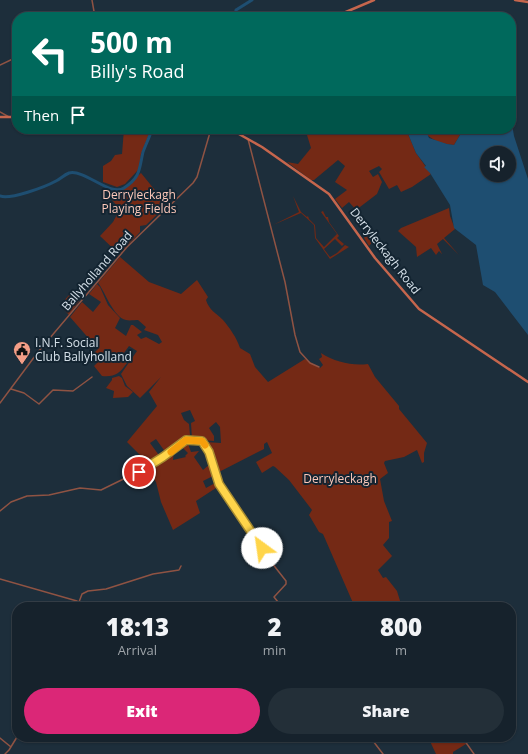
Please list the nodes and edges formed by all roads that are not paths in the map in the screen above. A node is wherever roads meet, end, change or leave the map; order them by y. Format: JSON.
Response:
{"nodes":[{"id":1,"x":92,"y":0,"type":"edge"},
{"id":2,"x":374,"y":0,"type":"edge"},
{"id":3,"x":514,"y":0,"type":"edge"},
{"id":4,"x":528,"y":2,"type":"edge"},
{"id":5,"x":94,"y":12,"type":"edge"},
{"id":6,"x":346,"y":12,"type":"edge"},
{"id":7,"x":12,"y":59,"type":"edge"},
{"id":8,"x":0,"y":65,"type":"edge"},
{"id":9,"x":0,"y":112,"type":"edge"},
{"id":10,"x":0,"y":117,"type":"edge"},
{"id":11,"x":9,"y":117,"type":"joint"},
{"id":12,"x":210,"y":134,"type":"edge"},
{"id":13,"x":239,"y":134,"type":"edge"},
{"id":14,"x":248,"y":139,"type":"junction"},
{"id":15,"x":319,"y":367,"type":"dead end"},
{"id":16,"x":92,"y":377,"type":"dead end"},
{"id":17,"x":528,"y":382,"type":"edge"},
{"id":18,"x":11,"y":389,"type":"junction"},
{"id":19,"x":0,"y":402,"type":"edge"},
{"id":20,"x":0,"y":511,"type":"edge"},
{"id":21,"x":181,"y":566,"type":"dead end"},
{"id":22,"x":0,"y":579,"type":"edge"},
{"id":23,"x":79,"y":602,"type":"joint"},
{"id":24,"x":278,"y":602,"type":"edge"},
{"id":25,"x":0,"y":738,"type":"edge"},
{"id":26,"x":14,"y":742,"type":"edge"},
{"id":27,"x":374,"y":742,"type":"edge"},
{"id":28,"x":466,"y":742,"type":"edge"},
{"id":29,"x":11,"y":748,"type":"junction"},
{"id":30,"x":5,"y":754,"type":"edge"},
{"id":31,"x":383,"y":754,"type":"edge"},
{"id":32,"x":474,"y":754,"type":"edge"}],
"edges":[{"from":1,"to":5,"type":"street"},
{"from":2,"to":6,"type":"street"},
{"from":3,"to":4,"type":"street"},
{"from":7,"to":8,"type":"street"},
{"from":9,"to":11,"type":"street"},
{"from":10,"to":11,"type":"street"},
{"from":12,"to":18,"type":"street","name":"Ballyholland Road"},
{"from":13,"to":14,"type":"street","name":"Derryleckagh Road"},
{"from":14,"to":15,"type":"street"},
{"from":14,"to":17,"type":"street","name":"Derryleckagh Road"},
{"from":16,"to":18,"type":"street"},
{"from":18,"to":19,"type":"street","name":"Ballyholland Road"},
{"from":20,"to":24,"type":"street"},
{"from":21,"to":23,"type":"street"},
{"from":22,"to":23,"type":"street"},
{"from":25,"to":29,"type":"street"},
{"from":26,"to":29,"type":"street"},
{"from":27,"to":31,"type":"street"},
{"from":28,"to":32,"type":"street"},
{"from":29,"to":30,"type":"street"}]}
